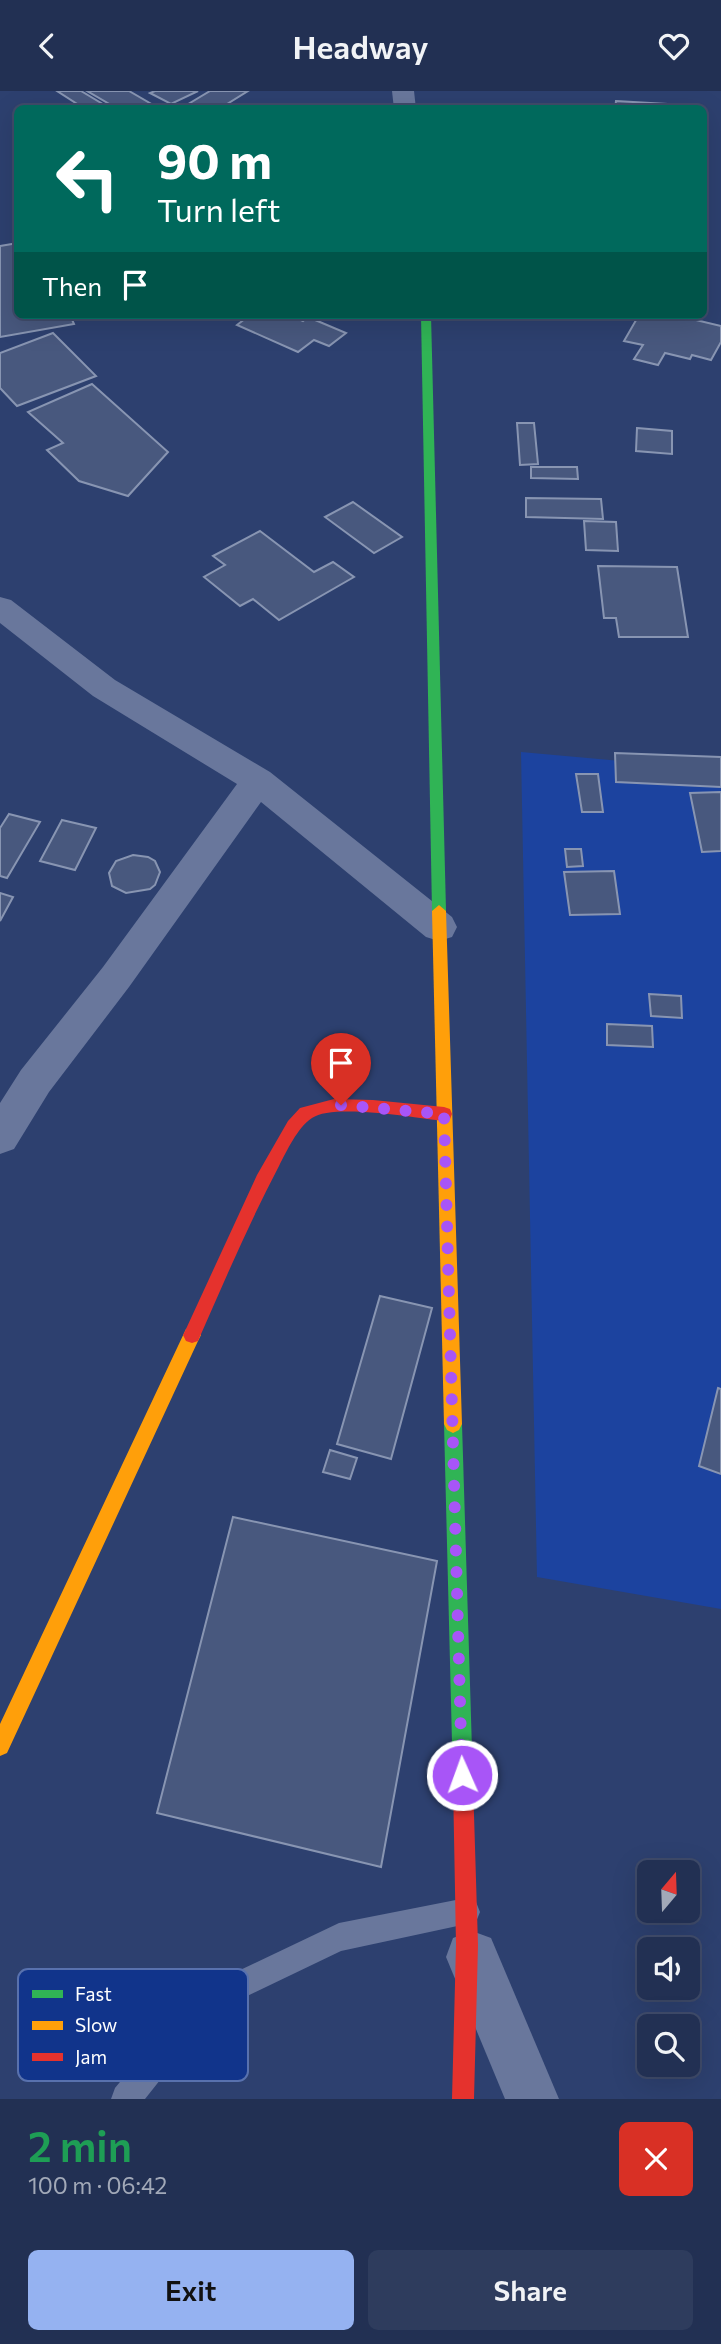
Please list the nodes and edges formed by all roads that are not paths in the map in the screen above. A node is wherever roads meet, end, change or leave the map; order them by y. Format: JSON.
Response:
{"nodes":[{"id":1,"x":426,"y":319,"type":"edge"},
{"id":2,"x":0,"y":607,"type":"edge"},
{"id":3,"x":258,"y":781,"type":"junction"},
{"id":4,"x":439,"y":927,"type":"junction"},
{"id":5,"x":444,"y":1114,"type":"junction"},
{"id":6,"x":0,"y":1137,"type":"edge"},
{"id":7,"x":0,"y":1746,"type":"edge"},
{"id":8,"x":466,"y":1929,"type":"junction"},
{"id":9,"x":248,"y":1981,"type":"edge"},
{"id":10,"x":140,"y":2081,"type":"edge"},
{"id":11,"x":126,"y":2099,"type":"edge"},
{"id":12,"x":463,"y":2099,"type":"edge"},
{"id":13,"x":532,"y":2099,"type":"edge"}],
"edges":[{"from":1,"to":4,"type":"street"},
{"from":2,"to":3,"type":"street"},
{"from":3,"to":4,"type":"street"},
{"from":3,"to":6,"type":"street"},
{"from":4,"to":5,"type":"street"},
{"from":5,"to":7,"type":"street"},
{"from":5,"to":8,"type":"street"},
{"from":8,"to":9,"type":"lane"},
{"from":8,"to":12,"type":"street"},
{"from":8,"to":13,"type":"street"},
{"from":10,"to":11,"type":"lane"}]}
